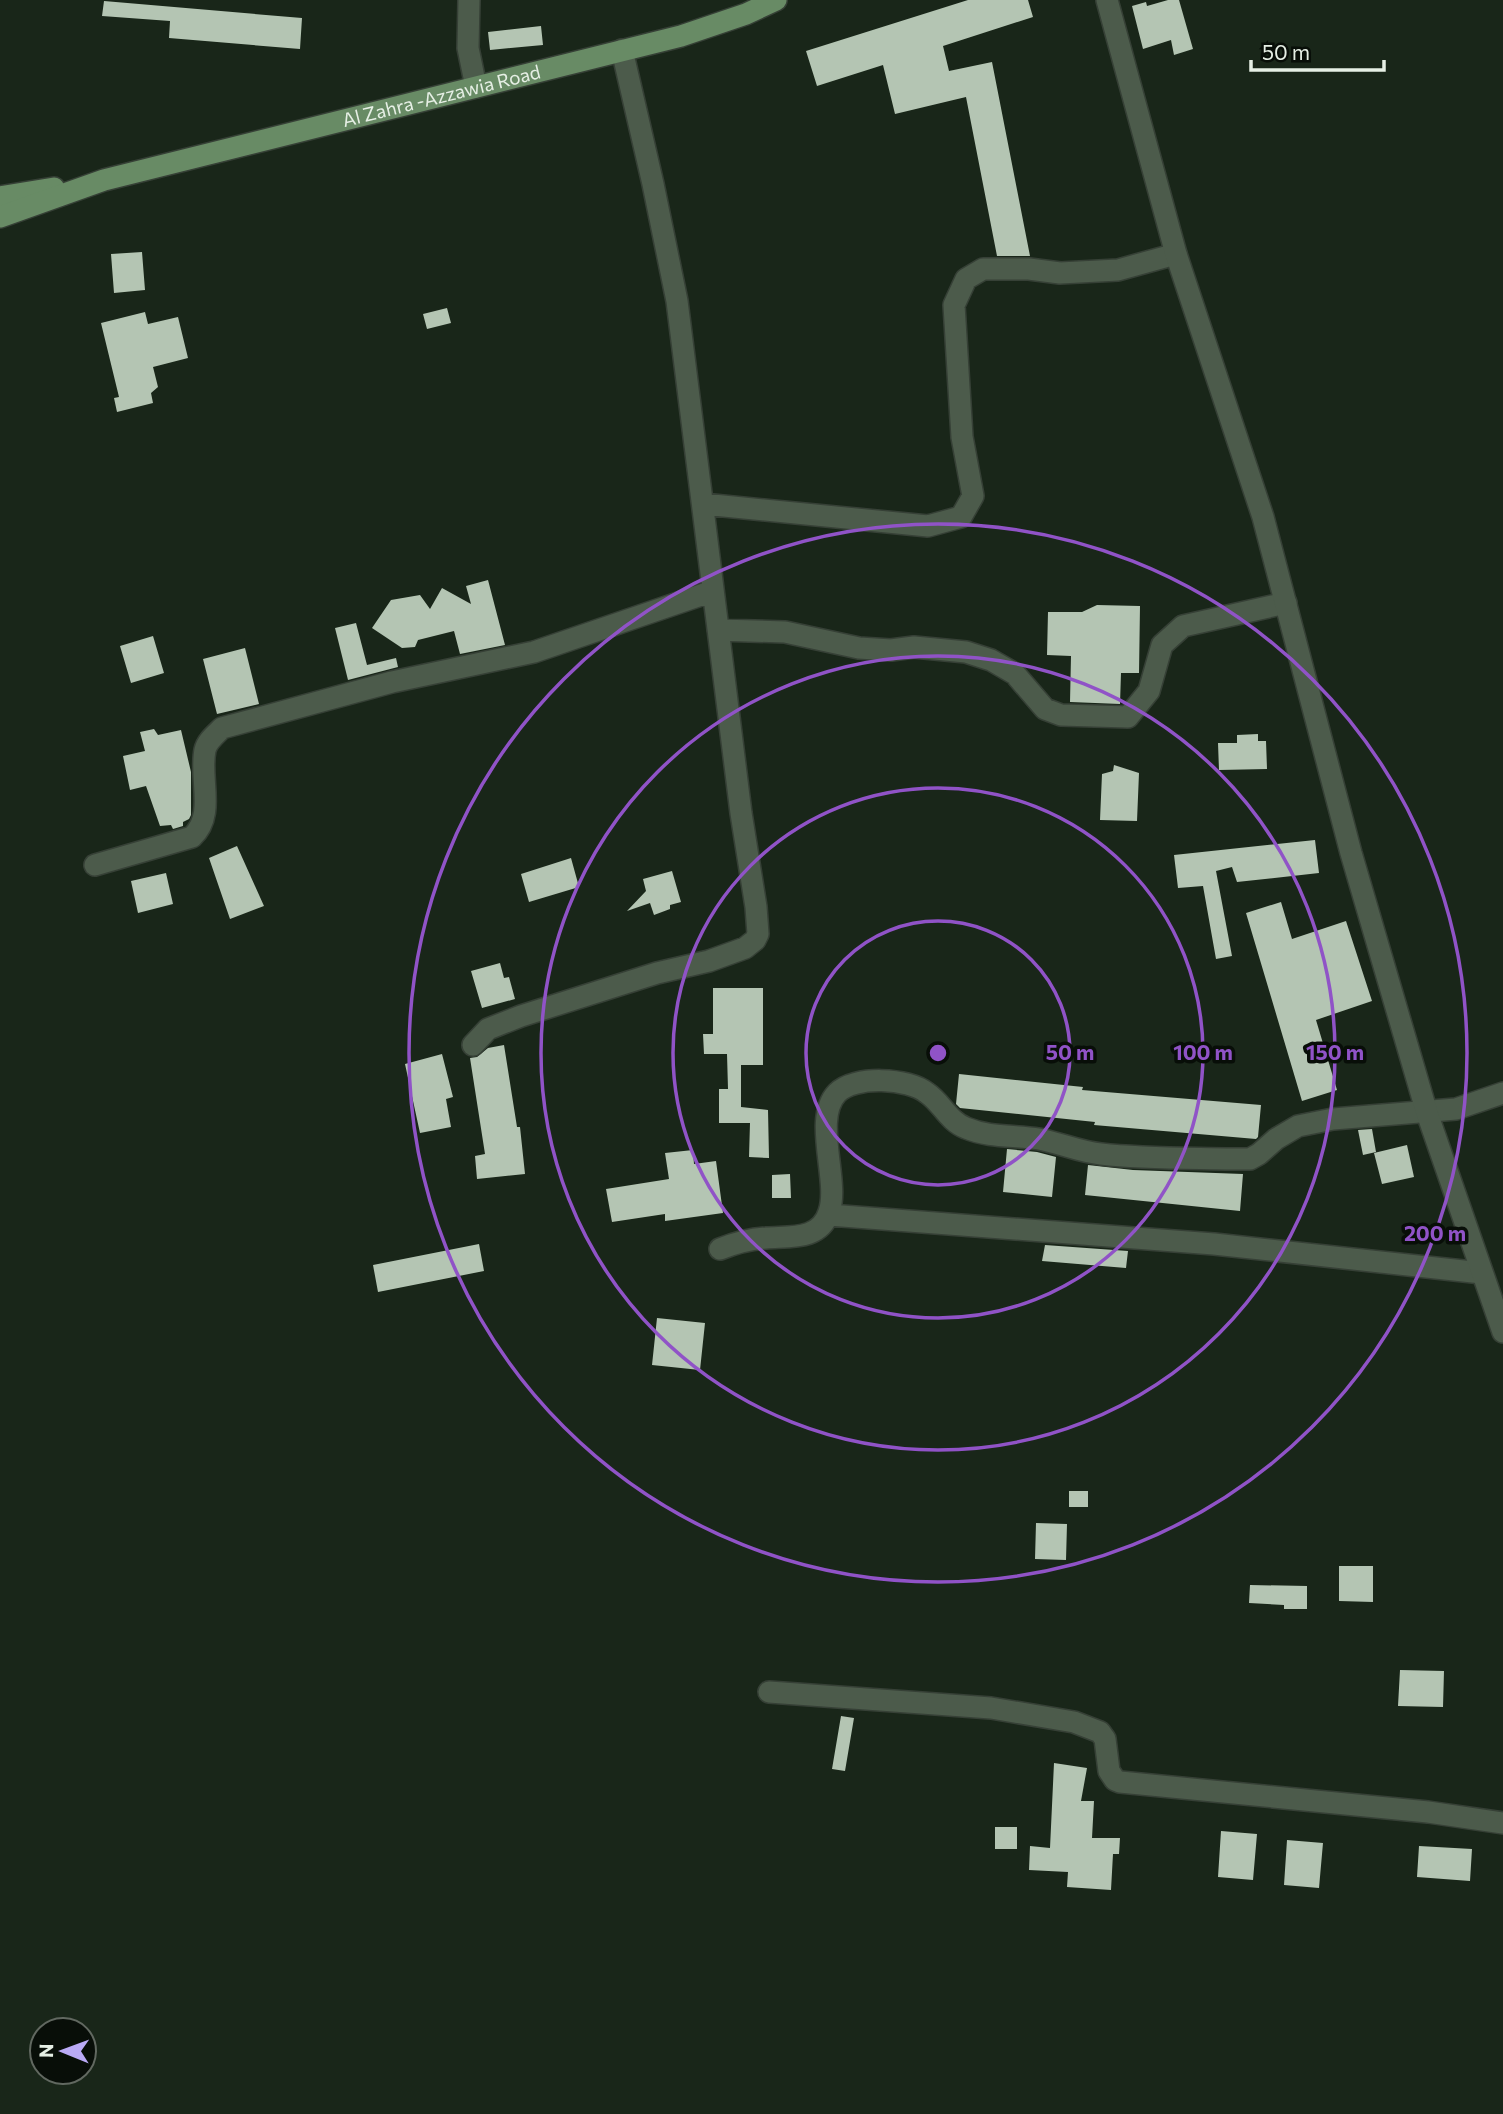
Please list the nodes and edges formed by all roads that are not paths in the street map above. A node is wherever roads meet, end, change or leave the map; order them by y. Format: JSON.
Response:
{"nodes":[{"id":1,"x":469,"y":0,"type":"edge"},
{"id":2,"x":776,"y":0,"type":"edge"},
{"id":3,"x":1107,"y":0,"type":"edge"},
{"id":4,"x":622,"y":50,"type":"junction"},
{"id":5,"x":476,"y":86,"type":"junction"},
{"id":6,"x":104,"y":180,"type":"junction"},
{"id":7,"x":0,"y":197,"type":"edge"},
{"id":8,"x":0,"y":217,"type":"edge"},
{"id":9,"x":1177,"y":254,"type":"junction"},
{"id":10,"x":703,"y":504,"type":"junction"},
{"id":11,"x":713,"y":591,"type":"junction"},
{"id":12,"x":1286,"y":603,"type":"junction"},
{"id":13,"x":718,"y":630,"type":"junction"},
{"id":14,"x":95,"y":865,"type":"dead end"},
{"id":15,"x":473,"y":1045,"type":"dead end"},
{"id":16,"x":1503,"y":1093,"type":"edge"},
{"id":17,"x":1427,"y":1113,"type":"junction"},
{"id":18,"x":829,"y":1215,"type":"junction"},
{"id":19,"x":720,"y":1250,"type":"dead end"},
{"id":20,"x":1482,"y":1273,"type":"junction"},
{"id":21,"x":1503,"y":1332,"type":"edge"},
{"id":22,"x":769,"y":1692,"type":"dead end"},
{"id":23,"x":1503,"y":1823,"type":"edge"}],
"edges":[{"from":1,"to":5,"type":"street"},
{"from":2,"to":4,"type":"main road","name":"Al Zahra -Azzawia Road"},
{"from":3,"to":9,"type":"street"},
{"from":4,"to":5,"type":"main road","name":"Al Zahra -Azzawia Road"},
{"from":4,"to":10,"type":"street"},
{"from":5,"to":6,"type":"main road","name":"Al Zahra -Azzawia Road"},
{"from":6,"to":7,"type":"main road"},
{"from":6,"to":8,"type":"main road"},
{"from":9,"to":10,"type":"street"},
{"from":9,"to":12,"type":"street"},
{"from":10,"to":11,"type":"street"},
{"from":11,"to":13,"type":"street"},
{"from":11,"to":14,"type":"street"},
{"from":12,"to":13,"type":"street"},
{"from":12,"to":17,"type":"street"},
{"from":13,"to":15,"type":"street"},
{"from":16,"to":17,"type":"street"},
{"from":17,"to":18,"type":"street"},
{"from":17,"to":20,"type":"street"},
{"from":18,"to":19,"type":"street"},
{"from":18,"to":20,"type":"street"},
{"from":20,"to":21,"type":"street"},
{"from":22,"to":23,"type":"street"}]}
